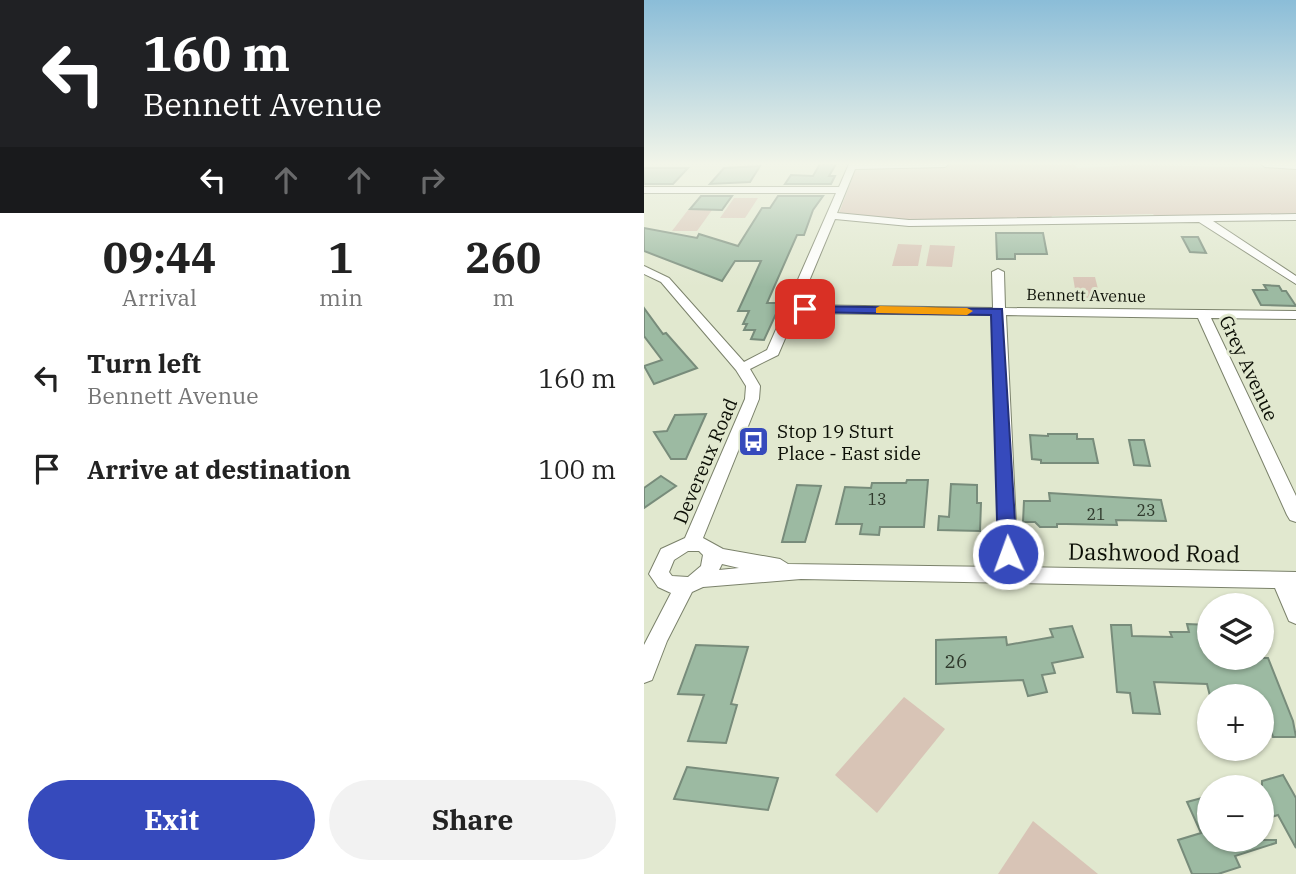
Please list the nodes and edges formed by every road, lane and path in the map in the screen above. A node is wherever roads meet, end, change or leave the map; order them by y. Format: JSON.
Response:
{"nodes":[{"id":1,"x":835,"y":205,"type":"edge"},
{"id":2,"x":830,"y":216,"type":"junction"},
{"id":3,"x":1296,"y":217,"type":"edge"},
{"id":4,"x":1202,"y":219,"type":"junction"},
{"id":5,"x":644,"y":269,"type":"edge"},
{"id":6,"x":998,"y":272,"type":"dead end"},
{"id":7,"x":1296,"y":281,"type":"edge"},
{"id":8,"x":791,"y":309,"type":"junction"},
{"id":9,"x":997,"y":312,"type":"junction"},
{"id":10,"x":1203,"y":315,"type":"junction"},
{"id":11,"x":1296,"y":315,"type":"edge"},
{"id":12,"x":742,"y":368,"type":"junction"},
{"id":13,"x":1296,"y":514,"type":"edge"},
{"id":14,"x":691,"y":544,"type":"junction"},
{"id":15,"x":713,"y":554,"type":"junction"},
{"id":16,"x":652,"y":568,"type":"edge"},
{"id":17,"x":801,"y":571,"type":"junction"},
{"id":18,"x":1009,"y":575,"type":"junction"},
{"id":19,"x":1289,"y":580,"type":"edge"},
{"id":20,"x":693,"y":582,"type":"junction"},
{"id":21,"x":1296,"y":615,"type":"edge"},
{"id":22,"x":644,"y":673,"type":"edge"}],
"edges":[{"from":1,"to":2,"type":"street"},
{"from":2,"to":4,"type":"street"},
{"from":2,"to":8,"type":"street"},
{"from":3,"to":4,"type":"street"},
{"from":4,"to":7,"type":"street"},
{"from":5,"to":12,"type":"street","name":"Devereux Road"},
{"from":6,"to":9,"type":"street"},
{"from":8,"to":9,"type":"street","name":"Bennett Avenue"},
{"from":8,"to":12,"type":"street"},
{"from":9,"to":10,"type":"street","name":"Bennett Avenue"},
{"from":9,"to":18,"type":"street"},
{"from":10,"to":11,"type":"street","name":"Bennett Avenue"},
{"from":10,"to":13,"type":"street","name":"Grey Avenue"},
{"from":12,"to":14,"type":"street","name":"Devereux Road"},
{"from":14,"to":15,"type":"street"},
{"from":14,"to":16,"type":"street"},
{"from":15,"to":17,"type":"street"},
{"from":15,"to":20,"type":"street"},
{"from":16,"to":20,"type":"street"},
{"from":17,"to":18,"type":"street","name":"Dashwood Road"},
{"from":17,"to":20,"type":"street"},
{"from":18,"to":19,"type":"street","name":"Dashwood Road"},
{"from":19,"to":21,"type":"street"},
{"from":20,"to":22,"type":"street"}]}
